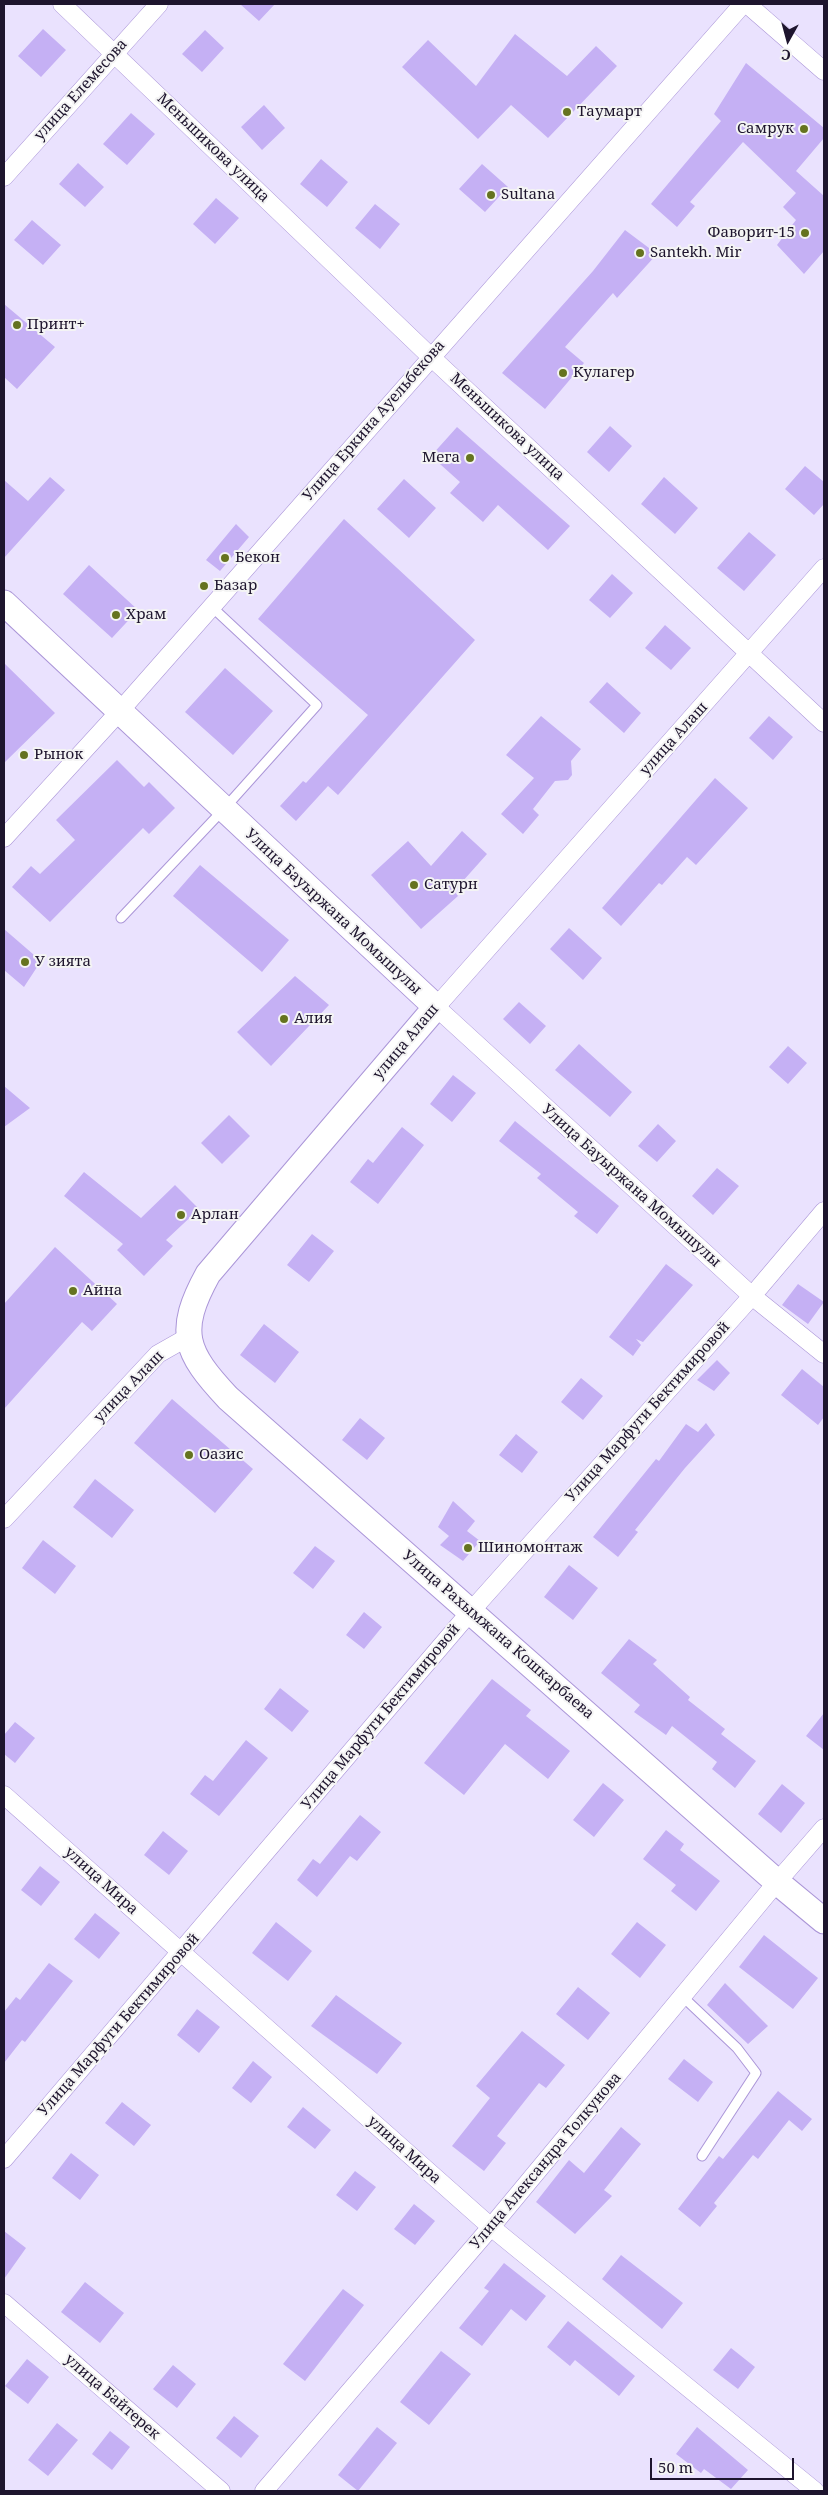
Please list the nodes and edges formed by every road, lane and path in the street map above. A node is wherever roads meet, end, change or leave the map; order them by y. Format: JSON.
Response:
{"nodes":[{"id":1,"x":62,"y":4,"type":"edge"},
{"id":2,"x":159,"y":4,"type":"edge"},
{"id":3,"x":745,"y":4,"type":"edge"},
{"id":4,"x":114,"y":53,"type":"junction"},
{"id":5,"x":824,"y":71,"type":"edge"},
{"id":6,"x":4,"y":177,"type":"edge"},
{"id":7,"x":431,"y":357,"type":"junction"},
{"id":8,"x":824,"y":568,"type":"edge"},
{"id":9,"x":4,"y":603,"type":"edge"},
{"id":10,"x":212,"y":607,"type":"junction"},
{"id":11,"x":750,"y":653,"type":"junction"},
{"id":12,"x":120,"y":712,"type":"junction"},
{"id":13,"x":824,"y":723,"type":"edge"},
{"id":14,"x":223,"y":810,"type":"junction"},
{"id":15,"x":4,"y":838,"type":"edge"},
{"id":16,"x":121,"y":918,"type":"dead end"},
{"id":17,"x":436,"y":1007,"type":"junction"},
{"id":18,"x":824,"y":1211,"type":"edge"},
{"id":19,"x":752,"y":1296,"type":"junction"},
{"id":20,"x":188,"y":1337,"type":"junction"},
{"id":21,"x":824,"y":1354,"type":"edge"},
{"id":22,"x":4,"y":1519,"type":"edge"},
{"id":23,"x":471,"y":1611,"type":"junction"},
{"id":24,"x":4,"y":1795,"type":"edge"},
{"id":25,"x":824,"y":1828,"type":"edge"},
{"id":26,"x":777,"y":1882,"type":"junction"},
{"id":27,"x":824,"y":1921,"type":"edge"},
{"id":28,"x":182,"y":1953,"type":"junction"},
{"id":29,"x":682,"y":1996,"type":"junction"},
{"id":30,"x":702,"y":2156,"type":"dead end"},
{"id":31,"x":4,"y":2159,"type":"edge"},
{"id":32,"x":491,"y":2227,"type":"junction"},
{"id":33,"x":4,"y":2303,"type":"edge"},
{"id":34,"x":221,"y":2491,"type":"edge"},
{"id":35,"x":264,"y":2491,"type":"edge"},
{"id":36,"x":815,"y":2491,"type":"edge"}],
"edges":[{"from":1,"to":4,"type":"street","name":"Меньшикова улица"},
{"from":2,"to":4,"type":"street","name":"улица Елемесова"},
{"from":3,"to":5,"type":"street"},
{"from":3,"to":7,"type":"street","name":"Улица Еркина Ауельбекова"},
{"from":4,"to":6,"type":"street","name":"улица Елемесова"},
{"from":4,"to":7,"type":"street","name":"Меньшикова улица"},
{"from":7,"to":10,"type":"street","name":"Улица Еркина Ауельбекова"},
{"from":7,"to":11,"type":"street","name":"Меньшикова улица"},
{"from":8,"to":11,"type":"street","name":"улица Алаш"},
{"from":9,"to":12,"type":"street","name":"Улица Бауыржана Момышулы"},
{"from":10,"to":12,"type":"street","name":"Улица Еркина Ауельбекова"},
{"from":10,"to":14,"type":"lane"},
{"from":11,"to":13,"type":"street","name":"Меньшикова улица"},
{"from":11,"to":17,"type":"street","name":"улица Алаш"},
{"from":12,"to":14,"type":"street","name":"Улица Бауыржана Момышулы"},
{"from":12,"to":15,"type":"street","name":"Улица Еркина Ауельбекова"},
{"from":14,"to":16,"type":"lane"},
{"from":14,"to":17,"type":"street","name":"Улица Бауыржана Момышулы"},
{"from":17,"to":19,"type":"street","name":"Улица Бауыржана Момышулы"},
{"from":17,"to":20,"type":"street","name":"улица Алаш"},
{"from":18,"to":19,"type":"street","name":"Улица Марфуги Бектимировой"},
{"from":19,"to":21,"type":"street","name":"Улица Бауыржана Момышулы"},
{"from":19,"to":23,"type":"street","name":"Улица Марфуги Бектимировой"},
{"from":20,"to":22,"type":"street","name":"улица Алаш"},
{"from":20,"to":23,"type":"street","name":"Улица Рахымжана Кошкарбаева"},
{"from":23,"to":26,"type":"street","name":"Улица Рахымжана Кошкарбаева"},
{"from":23,"to":28,"type":"street","name":"Улица Марфуги Бектимировой"},
{"from":24,"to":28,"type":"street","name":"улица Мира"},
{"from":25,"to":26,"type":"street","name":"Улица Александра Толкунова"},
{"from":26,"to":27,"type":"street","name":"Улица Рахымжана Кошкарбаева"},
{"from":26,"to":29,"type":"street","name":"Улица Александра Толкунова"},
{"from":28,"to":31,"type":"street","name":"Улица Марфуги Бектимировой"},
{"from":28,"to":32,"type":"street","name":"улица Мира"},
{"from":29,"to":30,"type":"lane"},
{"from":29,"to":32,"type":"street","name":"Улица Александра Толкунова"},
{"from":32,"to":35,"type":"street","name":"Улица Александра Толкунова"},
{"from":32,"to":36,"type":"street","name":"улица Мира"},
{"from":33,"to":34,"type":"street","name":"улица Байтерек"}]}
